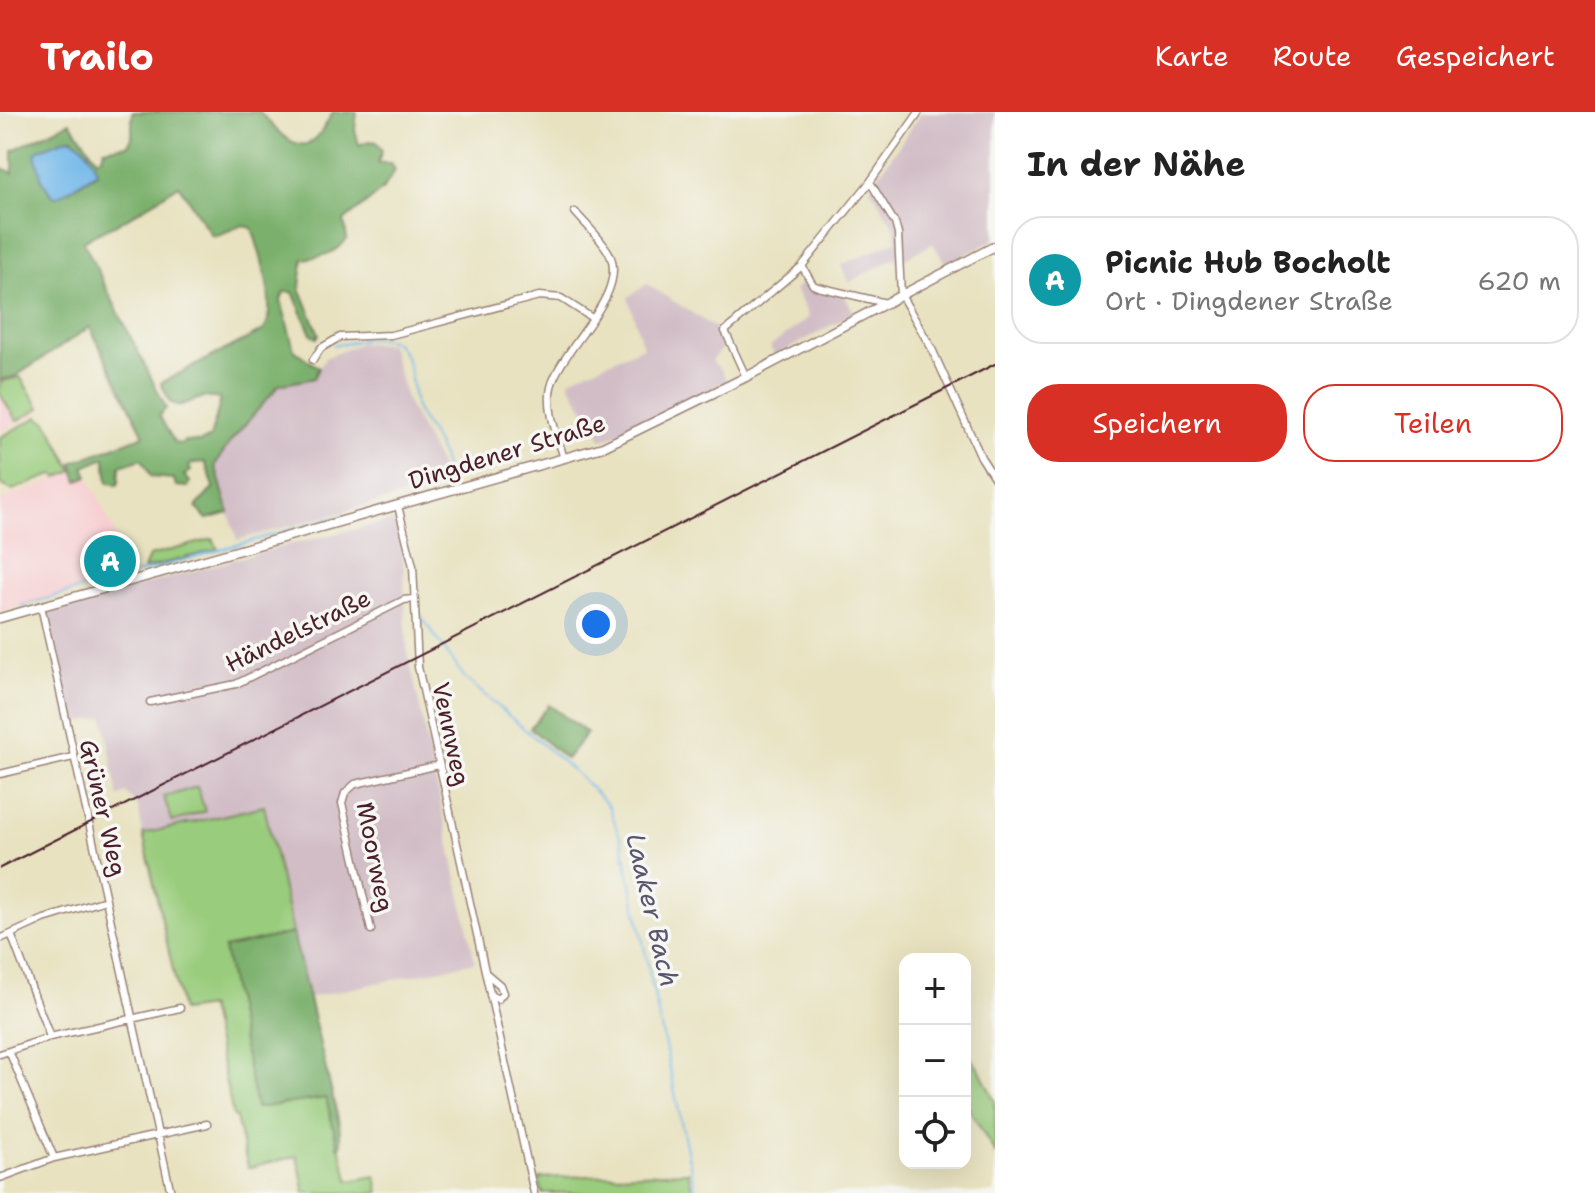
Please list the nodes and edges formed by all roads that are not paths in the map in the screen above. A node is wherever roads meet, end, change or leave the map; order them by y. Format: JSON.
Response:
{"nodes":[{"id":1,"x":919,"y":112,"type":"edge"},
{"id":2,"x":870,"y":182,"type":"junction"},
{"id":3,"x":575,"y":212,"type":"dead end"},
{"id":4,"x":995,"y":246,"type":"edge"},
{"id":5,"x":802,"y":266,"type":"junction"},
{"id":6,"x":901,"y":295,"type":"junction"},
{"id":7,"x":886,"y":303,"type":"junction"},
{"id":8,"x":592,"y":318,"type":"junction"},
{"id":9,"x":313,"y":360,"type":"dead end"},
{"id":10,"x":746,"y":377,"type":"junction"},
{"id":11,"x":564,"y":459,"type":"junction"},
{"id":12,"x":995,"y":479,"type":"edge"},
{"id":13,"x":398,"y":506,"type":"junction"},
{"id":14,"x":413,"y":599,"type":"junction"},
{"id":15,"x":41,"y":606,"type":"junction"},
{"id":16,"x":0,"y":618,"type":"edge"},
{"id":17,"x":150,"y":702,"type":"dead end"},
{"id":18,"x":73,"y":757,"type":"junction"},
{"id":19,"x":439,"y":765,"type":"junction"},
{"id":20,"x":0,"y":774,"type":"edge"},
{"id":21,"x":106,"y":900,"type":"junction"},
{"id":22,"x":371,"y":930,"type":"dead end"},
{"id":23,"x":11,"y":934,"type":"junction"},
{"id":24,"x":0,"y":939,"type":"edge"},
{"id":25,"x":484,"y":969,"type":"junction"},
{"id":26,"x":490,"y":995,"type":"junction"},
{"id":27,"x":180,"y":1008,"type":"dead end"},
{"id":28,"x":132,"y":1018,"type":"junction"},
{"id":29,"x":50,"y":1037,"type":"junction"},
{"id":30,"x":9,"y":1051,"type":"junction"},
{"id":31,"x":0,"y":1054,"type":"edge"},
{"id":32,"x":207,"y":1124,"type":"dead end"},
{"id":33,"x":158,"y":1135,"type":"junction"},
{"id":34,"x":54,"y":1158,"type":"junction"},
{"id":35,"x":0,"y":1178,"type":"edge"},
{"id":36,"x":171,"y":1193,"type":"edge"},
{"id":37,"x":534,"y":1193,"type":"edge"}],
"edges":[{"from":1,"to":2,"type":"street"},
{"from":2,"to":5,"type":"street"},
{"from":2,"to":6,"type":"street"},
{"from":3,"to":8,"type":"street"},
{"from":4,"to":6,"type":"main road","name":"Dingdener Straße"},
{"from":5,"to":7,"type":"street"},
{"from":5,"to":10,"type":"street"},
{"from":6,"to":7,"type":"main road","name":"Dingdener Straße"},
{"from":6,"to":12,"type":"street"},
{"from":7,"to":10,"type":"main road","name":"Dingdener Straße"},
{"from":8,"to":9,"type":"street"},
{"from":8,"to":11,"type":"street"},
{"from":10,"to":11,"type":"main road","name":"Dingdener Straße"},
{"from":11,"to":13,"type":"main road","name":"Dingdener Straße"},
{"from":13,"to":14,"type":"street","name":"Vennweg"},
{"from":13,"to":15,"type":"main road","name":"Dingdener Straße"},
{"from":14,"to":17,"type":"street","name":"Händelstraße"},
{"from":14,"to":19,"type":"street","name":"Vennweg"},
{"from":15,"to":16,"type":"main road","name":"Dingdener Straße"},
{"from":15,"to":18,"type":"street","name":"Grüner Weg"},
{"from":18,"to":20,"type":"street"},
{"from":18,"to":21,"type":"street","name":"Grüner Weg"},
{"from":19,"to":22,"type":"street","name":"Moorweg"},
{"from":19,"to":25,"type":"street","name":"Vennweg"},
{"from":21,"to":23,"type":"street"},
{"from":21,"to":28,"type":"street","name":"Grüner Weg"},
{"from":23,"to":24,"type":"street"},
{"from":23,"to":29,"type":"street"},
{"from":25,"to":26,"type":"street","name":"Vennweg"},
{"from":25,"to":26,"type":"street","name":"Vennweg"},
{"from":26,"to":37,"type":"street","name":"Vennweg"},
{"from":27,"to":28,"type":"street"},
{"from":28,"to":29,"type":"street"},
{"from":28,"to":33,"type":"street","name":"Grüner Weg"},
{"from":29,"to":30,"type":"street"},
{"from":30,"to":31,"type":"street"},
{"from":30,"to":34,"type":"street"},
{"from":32,"to":33,"type":"street"},
{"from":33,"to":34,"type":"street"},
{"from":33,"to":36,"type":"street","name":"Grüner Weg"},
{"from":34,"to":35,"type":"street"}]}
